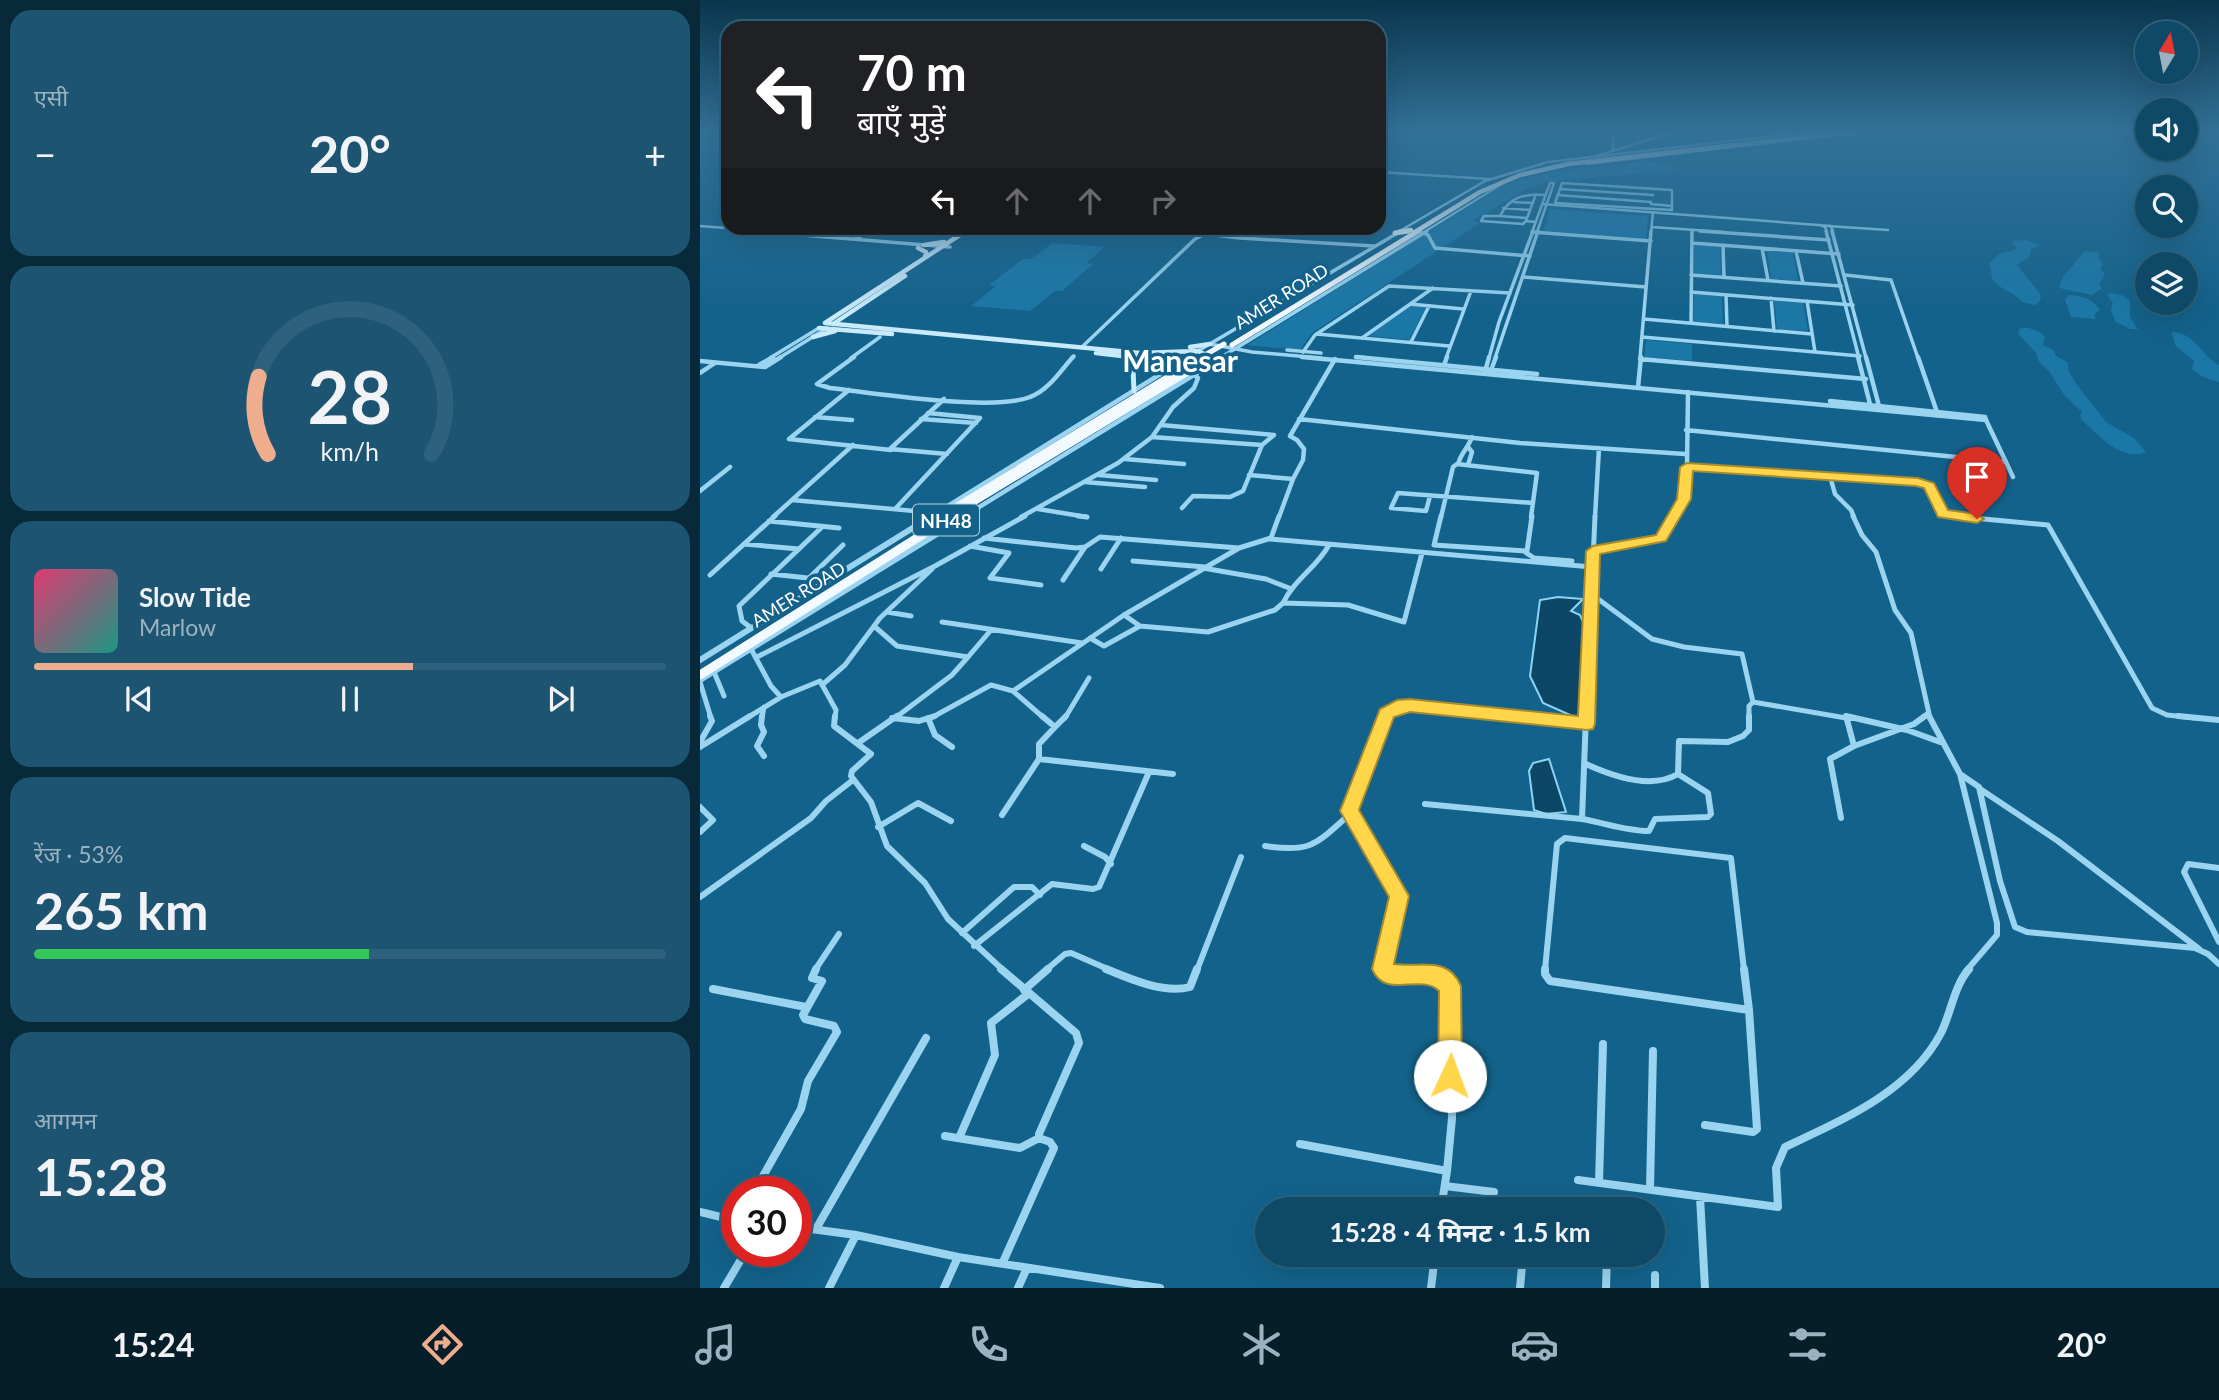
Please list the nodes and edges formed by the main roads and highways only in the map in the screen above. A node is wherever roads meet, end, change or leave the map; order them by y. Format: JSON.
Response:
{"nodes":[{"id":1,"x":1477,"y":191,"type":"edge"},
{"id":2,"x":1482,"y":191,"type":"edge"},
{"id":3,"x":1411,"y":230,"type":"junction"},
{"id":4,"x":1395,"y":233,"type":"road end"},
{"id":5,"x":959,"y":235,"type":"edge"},
{"id":6,"x":966,"y":235,"type":"edge"},
{"id":7,"x":954,"y":238,"type":"junction"},
{"id":8,"x":1405,"y":238,"type":"junction"},
{"id":9,"x":924,"y":245,"type":"road end"},
{"id":10,"x":918,"y":248,"type":"road end"},
{"id":11,"x":943,"y":248,"type":"junction"},
{"id":12,"x":1397,"y":249,"type":"road end"},
{"id":13,"x":925,"y":258,"type":"junction"},
{"id":14,"x":850,"y":313,"type":"junction"},
{"id":15,"x":834,"y":324,"type":"junction"},
{"id":16,"x":826,"y":326,"type":"junction"},
{"id":17,"x":855,"y":326,"type":"junction"},
{"id":18,"x":819,"y":327,"type":"road end"},
{"id":19,"x":888,"y":329,"type":"junction"},
{"id":20,"x":846,"y":330,"type":"junction"},
{"id":21,"x":881,"y":335,"type":"junction"},
{"id":22,"x":813,"y":337,"type":"road end"},
{"id":23,"x":1210,"y":344,"type":"road end"},
{"id":24,"x":1230,"y":346,"type":"junction"},
{"id":25,"x":1144,"y":353,"type":"junction"},
{"id":26,"x":1127,"y":357,"type":"junction"},
{"id":27,"x":1216,"y":360,"type":"road end"},
{"id":28,"x":1206,"y":366,"type":"road end"},
{"id":29,"x":1191,"y":370,"type":"junction"},
{"id":30,"x":1134,"y":391,"type":"road end"},
{"id":31,"x":1058,"y":457,"type":"road end"},
{"id":32,"x":1016,"y":465,"type":"road end"},
{"id":33,"x":1034,"y":467,"type":"junction"},
{"id":34,"x":1010,"y":472,"type":"junction"},
{"id":35,"x":700,"y":669,"type":"edge"},
{"id":36,"x":700,"y":679,"type":"edge"}],
"edges":[{"from":1,"to":3,"type":"highway","name":"AMER ROAD","number":"NH48"},
{"from":2,"to":8,"type":"highway","name":"AMER ROAD","number":"NH48"},
{"from":3,"to":4,"type":"highway"},
{"from":3,"to":24,"type":"highway","name":"AMER ROAD","number":"NH48"},
{"from":5,"to":7,"type":"main road"},
{"from":6,"to":11,"type":"main road"},
{"from":7,"to":9,"type":"main road"},
{"from":7,"to":11,"type":"main road"},
{"from":8,"to":12,"type":"highway"},
{"from":8,"to":24,"type":"highway","name":"AMER ROAD","number":"NH48"},
{"from":10,"to":13,"type":"main road"},
{"from":11,"to":13,"type":"main road"},
{"from":11,"to":14,"type":"main road"},
{"from":13,"to":16,"type":"main road"},
{"from":14,"to":15,"type":"main road"},
{"from":14,"to":17,"type":"main road"},
{"from":15,"to":16,"type":"main road"},
{"from":15,"to":17,"type":"main road"},
{"from":16,"to":18,"type":"main road"},
{"from":16,"to":20,"type":"main road"},
{"from":17,"to":19,"type":"main road"},
{"from":19,"to":21,"type":"main road"},
{"from":19,"to":25,"type":"main road"},
{"from":20,"to":21,"type":"main road"},
{"from":20,"to":22,"type":"main road"},
{"from":21,"to":26,"type":"main road"},
{"from":23,"to":25,"type":"main road"},
{"from":24,"to":29,"type":"highway","name":"AMER ROAD","number":"NH48"},
{"from":25,"to":27,"type":"main road"},
{"from":26,"to":28,"type":"main road"},
{"from":26,"to":30,"type":"main road"},
{"from":29,"to":33,"type":"highway","name":"AMER ROAD","number":"NH48"},
{"from":29,"to":34,"type":"highway","name":"AMER ROAD","number":"NH48"},
{"from":31,"to":33,"type":"highway"},
{"from":32,"to":34,"type":"highway"},
{"from":33,"to":36,"type":"highway","name":"AMER ROAD","number":"NH48"},
{"from":34,"to":35,"type":"highway","name":"AMER ROAD","number":"NH48"}]}
